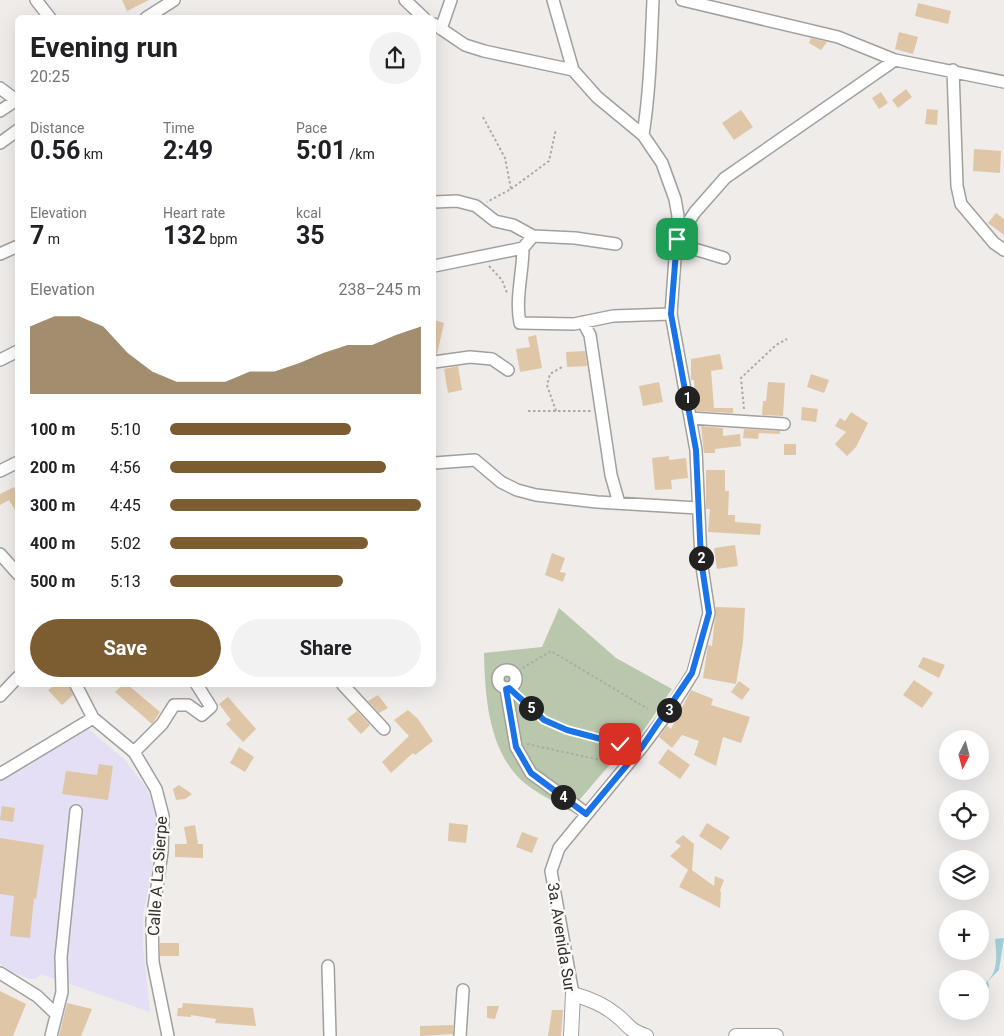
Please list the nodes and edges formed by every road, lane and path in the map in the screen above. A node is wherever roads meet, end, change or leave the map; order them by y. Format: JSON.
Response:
{"nodes":[{"id":1,"x":36,"y":0,"type":"edge"},
{"id":2,"x":174,"y":0,"type":"edge"},
{"id":3,"x":405,"y":0,"type":"edge"},
{"id":4,"x":451,"y":0,"type":"edge"},
{"id":5,"x":553,"y":0,"type":"edge"},
{"id":6,"x":653,"y":0,"type":"edge"},
{"id":7,"x":682,"y":0,"type":"edge"},
{"id":8,"x":702,"y":2,"type":"edge"},
{"id":9,"x":48,"y":15,"type":"edge"},
{"id":10,"x":151,"y":15,"type":"edge"},
{"id":11,"x":421,"y":15,"type":"edge"},
{"id":12,"x":438,"y":26,"type":"edge"},
{"id":13,"x":895,"y":60,"type":"junction"},
{"id":14,"x":574,"y":70,"type":"junction"},
{"id":15,"x":953,"y":70,"type":"junction"},
{"id":16,"x":1004,"y":82,"type":"edge"},
{"id":17,"x":0,"y":88,"type":"edge"},
{"id":18,"x":15,"y":99,"type":"edge"},
{"id":19,"x":15,"y":101,"type":"edge"},
{"id":20,"x":0,"y":111,"type":"edge"},
{"id":21,"x":483,"y":117,"type":"dead end"},
{"id":22,"x":556,"y":129,"type":"dead end"},
{"id":23,"x":15,"y":132,"type":"edge"},
{"id":24,"x":643,"y":135,"type":"junction"},
{"id":25,"x":0,"y":143,"type":"edge"},
{"id":26,"x":512,"y":189,"type":"junction"},
{"id":27,"x":436,"y":202,"type":"edge"},
{"id":28,"x":476,"y":206,"type":"junction"},
{"id":29,"x":534,"y":236,"type":"junction"},
{"id":30,"x":677,"y":239,"type":"junction"},
{"id":31,"x":616,"y":244,"type":"dead end"},
{"id":32,"x":15,"y":247,"type":"edge"},
{"id":33,"x":523,"y":248,"type":"junction"},
{"id":34,"x":1004,"y":250,"type":"edge"},
{"id":35,"x":0,"y":254,"type":"edge"},
{"id":36,"x":480,"y":257,"type":"junction"},
{"id":37,"x":724,"y":258,"type":"dead end"},
{"id":38,"x":436,"y":266,"type":"edge"},
{"id":39,"x":518,"y":301,"type":"junction"},
{"id":40,"x":671,"y":314,"type":"junction"},
{"id":41,"x":583,"y":322,"type":"junction"},
{"id":42,"x":788,"y":339,"type":"dead end"},
{"id":43,"x":15,"y":352,"type":"edge"},
{"id":44,"x":0,"y":360,"type":"edge"},
{"id":45,"x":436,"y":362,"type":"edge"},
{"id":46,"x":562,"y":367,"type":"dead end"},
{"id":47,"x":508,"y":370,"type":"dead end"},
{"id":48,"x":528,"y":411,"type":"dead end"},
{"id":49,"x":556,"y":411,"type":"junction"},
{"id":50,"x":601,"y":411,"type":"junction"},
{"id":51,"x":690,"y":418,"type":"junction"},
{"id":52,"x":744,"y":421,"type":"junction"},
{"id":53,"x":784,"y":424,"type":"dead end"},
{"id":54,"x":436,"y":463,"type":"edge"},
{"id":55,"x":15,"y":464,"type":"edge"},
{"id":56,"x":0,"y":471,"type":"edge"},
{"id":57,"x":619,"y":503,"type":"junction"},
{"id":58,"x":698,"y":508,"type":"junction"},
{"id":59,"x":0,"y":554,"type":"edge"},
{"id":60,"x":15,"y":569,"type":"edge"},
{"id":61,"x":514,"y":674,"type":"junction"},
{"id":62,"x":15,"y":681,"type":"edge"},
{"id":63,"x":77,"y":687,"type":"edge"},
{"id":64,"x":199,"y":687,"type":"edge"},
{"id":65,"x":345,"y":687,"type":"edge"},
{"id":66,"x":507,"y":689,"type":"junction"},
{"id":67,"x":0,"y":696,"type":"edge"},
{"id":68,"x":648,"y":709,"type":"dead end"},
{"id":69,"x":93,"y":718,"type":"junction"},
{"id":70,"x":384,"y":729,"type":"dead end"},
{"id":71,"x":515,"y":742,"type":"junction"},
{"id":72,"x":620,"y":744,"type":"dead end"},
{"id":73,"x":134,"y":752,"type":"junction"},
{"id":74,"x":605,"y":761,"type":"dead end"},
{"id":75,"x":0,"y":774,"type":"edge"},
{"id":76,"x":76,"y":811,"type":"dead end"},
{"id":77,"x":586,"y":814,"type":"junction"},
{"id":78,"x":328,"y":966,"type":"dead end"},
{"id":79,"x":0,"y":973,"type":"edge"},
{"id":80,"x":463,"y":990,"type":"dead end"},
{"id":81,"x":572,"y":994,"type":"junction"},
{"id":82,"x":56,"y":1014,"type":"junction"},
{"id":83,"x":51,"y":1036,"type":"edge"},
{"id":84,"x":168,"y":1036,"type":"edge"},
{"id":85,"x":330,"y":1036,"type":"edge"},
{"id":86,"x":460,"y":1036,"type":"edge"},
{"id":87,"x":571,"y":1036,"type":"edge"},
{"id":88,"x":646,"y":1036,"type":"edge"},
{"id":89,"x":736,"y":1036,"type":"edge"},
{"id":90,"x":776,"y":1036,"type":"edge"}],
"edges":[{"from":1,"to":9,"type":"street"},
{"from":2,"to":10,"type":"street"},
{"from":3,"to":11,"type":"street"},
{"from":4,"to":12,"type":"street"},
{"from":5,"to":14,"type":"street"},
{"from":6,"to":24,"type":"street"},
{"from":7,"to":8,"type":"street"},
{"from":8,"to":13,"type":"street"},
{"from":12,"to":14,"type":"street"},
{"from":13,"to":15,"type":"street"},
{"from":13,"to":30,"type":"street"},
{"from":14,"to":24,"type":"street","name":"3a. Avenida Sur"},
{"from":15,"to":16,"type":"street"},
{"from":15,"to":34,"type":"street"},
{"from":17,"to":18,"type":"street"},
{"from":19,"to":20,"type":"street"},
{"from":21,"to":26,"type":"path"},
{"from":22,"to":26,"type":"path"},
{"from":23,"to":25,"type":"street"},
{"from":24,"to":30,"type":"street","name":"3a. Avenida Sur"},
{"from":26,"to":28,"type":"path"},
{"from":27,"to":28,"type":"street"},
{"from":28,"to":29,"type":"street"},
{"from":29,"to":31,"type":"street"},
{"from":29,"to":33,"type":"street"},
{"from":30,"to":37,"type":"street"},
{"from":30,"to":40,"type":"street","name":"3a. Avenida Sur"},
{"from":32,"to":35,"type":"street"},
{"from":33,"to":36,"type":"street"},
{"from":33,"to":39,"type":"street"},
{"from":36,"to":38,"type":"street"},
{"from":36,"to":39,"type":"path"},
{"from":39,"to":41,"type":"street"},
{"from":40,"to":41,"type":"street"},
{"from":40,"to":51,"type":"street","name":"3a. Avenida Sur"},
{"from":41,"to":50,"type":"street"},
{"from":42,"to":52,"type":"path"},
{"from":43,"to":44,"type":"street"},
{"from":45,"to":47,"type":"street"},
{"from":46,"to":49,"type":"path"},
{"from":48,"to":49,"type":"path"},
{"from":49,"to":50,"type":"path"},
{"from":50,"to":57,"type":"street"},
{"from":51,"to":52,"type":"street"},
{"from":51,"to":58,"type":"street","name":"3a. Avenida Sur"},
{"from":52,"to":53,"type":"street"},
{"from":54,"to":57,"type":"street"},
{"from":55,"to":56,"type":"street"},
{"from":57,"to":58,"type":"street"},
{"from":58,"to":77,"type":"street","name":"3a. Avenida Sur"},
{"from":59,"to":60,"type":"street"},
{"from":61,"to":66,"type":"street"},
{"from":61,"to":66,"type":"street"},
{"from":61,"to":68,"type":"path"},
{"from":62,"to":67,"type":"street"},
{"from":63,"to":69,"type":"street","name":"Calle A La Sierpe"},
{"from":64,"to":73,"type":"street"},
{"from":65,"to":70,"type":"street"},
{"from":66,"to":71,"type":"street"},
{"from":66,"to":72,"type":"path"},
{"from":69,"to":73,"type":"street","name":"Calle A La Sierpe"},
{"from":69,"to":75,"type":"street"},
{"from":71,"to":74,"type":"path"},
{"from":71,"to":77,"type":"street"},
{"from":73,"to":84,"type":"street","name":"Calle A La Sierpe"},
{"from":76,"to":82,"type":"street"},
{"from":77,"to":81,"type":"street","name":"3a. Avenida Sur"},
{"from":78,"to":85,"type":"street"},
{"from":79,"to":82,"type":"street"},
{"from":80,"to":86,"type":"street"},
{"from":81,"to":87,"type":"main road","name":"3a. Avenida Sur"},
{"from":81,"to":88,"type":"main road"},
{"from":82,"to":83,"type":"street"},
{"from":89,"to":90,"type":"main road"}]}
